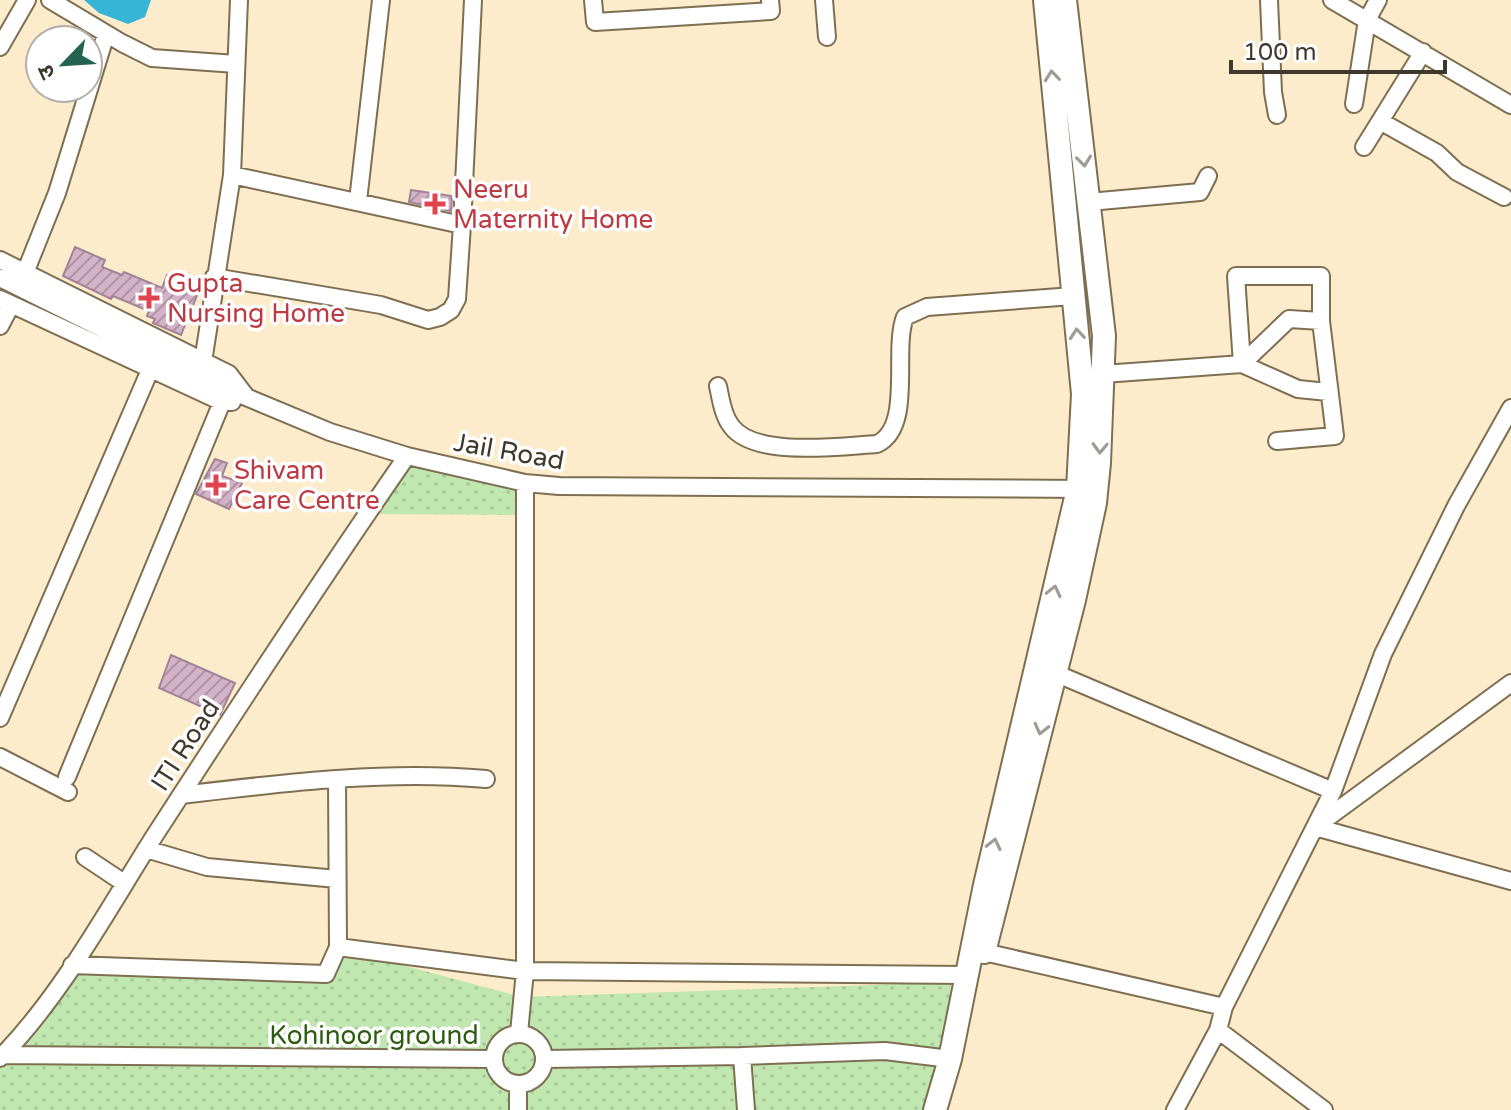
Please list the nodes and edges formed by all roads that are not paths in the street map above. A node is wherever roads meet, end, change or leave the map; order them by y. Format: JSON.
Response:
{"nodes":[{"id":1,"x":27,"y":0,"type":"edge"},
{"id":2,"x":50,"y":0,"type":"edge"},
{"id":3,"x":239,"y":0,"type":"edge"},
{"id":4,"x":381,"y":0,"type":"edge"},
{"id":5,"x":473,"y":0,"type":"edge"},
{"id":6,"x":593,"y":0,"type":"edge"},
{"id":7,"x":770,"y":0,"type":"edge"},
{"id":8,"x":824,"y":0,"type":"edge"},
{"id":9,"x":1045,"y":0,"type":"edge"},
{"id":10,"x":1065,"y":0,"type":"edge"},
{"id":11,"x":1269,"y":0,"type":"edge"},
{"id":12,"x":1332,"y":0,"type":"edge"},
{"id":13,"x":1378,"y":0,"type":"edge"},
{"id":14,"x":1367,"y":20,"type":"junction"},
{"id":15,"x":5,"y":28,"type":"edge"},
{"id":16,"x":106,"y":34,"type":"junction"},
{"id":17,"x":827,"y":37,"type":"dead end"},
{"id":18,"x":0,"y":47,"type":"edge"},
{"id":19,"x":1423,"y":52,"type":"junction"},
{"id":20,"x":236,"y":64,"type":"junction"},
{"id":21,"x":1354,"y":104,"type":"dead end"},
{"id":22,"x":1511,"y":105,"type":"edge"},
{"id":23,"x":1277,"y":115,"type":"dead end"},
{"id":24,"x":1380,"y":121,"type":"junction"},
{"id":25,"x":1364,"y":147,"type":"dead end"},
{"id":26,"x":232,"y":175,"type":"junction"},
{"id":27,"x":1208,"y":176,"type":"dead end"},
{"id":28,"x":1504,"y":197,"type":"dead end"},
{"id":29,"x":358,"y":201,"type":"junction"},
{"id":30,"x":1089,"y":202,"type":"junction"},
{"id":31,"x":462,"y":225,"type":"junction"},
{"id":32,"x":0,"y":260,"type":"edge"},
{"id":33,"x":25,"y":273,"type":"junction"},
{"id":34,"x":214,"y":277,"type":"junction"},
{"id":35,"x":0,"y":278,"type":"edge"},
{"id":36,"x":1073,"y":296,"type":"junction"},
{"id":37,"x":6,"y":302,"type":"edge"},
{"id":38,"x":1321,"y":321,"type":"junction"},
{"id":39,"x":0,"y":326,"type":"edge"},
{"id":40,"x":203,"y":362,"type":"junction"},
{"id":41,"x":1242,"y":364,"type":"junction"},
{"id":42,"x":150,"y":370,"type":"junction"},
{"id":43,"x":1103,"y":374,"type":"junction"},
{"id":44,"x":718,"y":386,"type":"dead end"},
{"id":45,"x":1328,"y":392,"type":"junction"},
{"id":46,"x":254,"y":400,"type":"junction"},
{"id":47,"x":222,"y":402,"type":"junction"},
{"id":48,"x":1511,"y":408,"type":"edge"},
{"id":49,"x":1277,"y":441,"type":"dead end"},
{"id":50,"x":407,"y":456,"type":"junction"},
{"id":51,"x":525,"y":483,"type":"junction"},
{"id":52,"x":1087,"y":489,"type":"junction"},
{"id":53,"x":1055,"y":673,"type":"junction"},
{"id":54,"x":1511,"y":683,"type":"edge"},
{"id":55,"x":0,"y":718,"type":"edge"},
{"id":56,"x":0,"y":757,"type":"edge"},
{"id":57,"x":337,"y":779,"type":"junction"},
{"id":58,"x":486,"y":779,"type":"dead end"},
{"id":59,"x":1333,"y":791,"type":"junction"},
{"id":60,"x":181,"y":795,"type":"junction"},
{"id":61,"x":1315,"y":827,"type":"junction"},
{"id":62,"x":146,"y":849,"type":"junction"},
{"id":63,"x":85,"y":857,"type":"dead end"},
{"id":64,"x":337,"y":879,"type":"junction"},
{"id":65,"x":1511,"y":881,"type":"edge"},
{"id":66,"x":124,"y":883,"type":"junction"},
{"id":67,"x":338,"y":947,"type":"junction"},
{"id":68,"x":984,"y":952,"type":"junction"},
{"id":69,"x":72,"y":965,"type":"junction"},
{"id":70,"x":525,"y":971,"type":"junction"},
{"id":71,"x":966,"y":975,"type":"junction"},
{"id":72,"x":1224,"y":1007,"type":"junction"},
{"id":73,"x":1218,"y":1030,"type":"junction"},
{"id":74,"x":519,"y":1033,"type":"junction"},
{"id":75,"x":742,"y":1056,"type":"junction"},
{"id":76,"x":2,"y":1057,"type":"edge"},
{"id":77,"x":494,"y":1059,"type":"junction"},
{"id":78,"x":545,"y":1059,"type":"junction"},
{"id":79,"x":950,"y":1059,"type":"junction"},
{"id":80,"x":518,"y":1084,"type":"junction"},
{"id":81,"x":518,"y":1110,"type":"edge"},
{"id":82,"x":746,"y":1110,"type":"edge"},
{"id":83,"x":935,"y":1110,"type":"edge"},
{"id":84,"x":1175,"y":1110,"type":"edge"},
{"id":85,"x":1324,"y":1110,"type":"edge"}],
"edges":[{"from":1,"to":15,"type":"street"},
{"from":2,"to":16,"type":"street"},
{"from":3,"to":20,"type":"street"},
{"from":4,"to":29,"type":"street"},
{"from":5,"to":31,"type":"street"},
{"from":6,"to":7,"type":"street"},
{"from":8,"to":17,"type":"street"},
{"from":36,"to":9,"type":"main road","one_way":true},
{"from":10,"to":30,"type":"main road","one_way":true},
{"from":11,"to":23,"type":"street"},
{"from":12,"to":14,"type":"street"},
{"from":13,"to":14,"type":"street"},
{"from":14,"to":19,"type":"street"},
{"from":14,"to":21,"type":"street"},
{"from":15,"to":18,"type":"street"},
{"from":16,"to":20,"type":"street"},
{"from":16,"to":33,"type":"street"},
{"from":19,"to":22,"type":"street"},
{"from":19,"to":24,"type":"street"},
{"from":20,"to":26,"type":"street"},
{"from":24,"to":25,"type":"street"},
{"from":24,"to":28,"type":"street"},
{"from":26,"to":29,"type":"street"},
{"from":26,"to":34,"type":"street"},
{"from":27,"to":30,"type":"street"},
{"from":29,"to":31,"type":"street"},
{"from":30,"to":43,"type":"main road"},
{"from":31,"to":34,"type":"street"},
{"from":32,"to":33,"type":"street"},
{"from":33,"to":40,"type":"street"},
{"from":34,"to":40,"type":"street"},
{"from":35,"to":46,"type":"street","name":"Jail Road"},
{"from":36,"to":44,"type":"street"},
{"from":52,"to":36,"type":"main road","one_way":true},
{"from":37,"to":39,"type":"street"},
{"from":37,"to":42,"type":"street"},
{"from":38,"to":41,"type":"street"},
{"from":38,"to":41,"type":"street"},
{"from":38,"to":45,"type":"street"},
{"from":40,"to":46,"type":"street"},
{"from":41,"to":43,"type":"street"},
{"from":41,"to":45,"type":"street"},
{"from":42,"to":47,"type":"street"},
{"from":42,"to":55,"type":"street"},
{"from":43,"to":52,"type":"main road","one_way":true},
{"from":45,"to":49,"type":"street"},
{"from":46,"to":47,"type":"street"},
{"from":46,"to":50,"type":"street","name":"Jail Road"},
{"from":47,"to":56,"type":"street"},
{"from":48,"to":59,"type":"street"},
{"from":50,"to":51,"type":"street","name":"Jail Road"},
{"from":50,"to":60,"type":"street","name":"ITI Road"},
{"from":51,"to":52,"type":"street","name":"Jail Road"},
{"from":51,"to":70,"type":"street"},
{"from":52,"to":53,"type":"main road"},
{"from":71,"to":52,"type":"main road","one_way":true},
{"from":53,"to":59,"type":"street"},
{"from":53,"to":68,"type":"main road","one_way":true},
{"from":54,"to":61,"type":"street"},
{"from":57,"to":58,"type":"street"},
{"from":57,"to":60,"type":"street"},
{"from":57,"to":64,"type":"street"},
{"from":59,"to":61,"type":"street"},
{"from":60,"to":62,"type":"street","name":"ITI Road"},
{"from":61,"to":65,"type":"street"},
{"from":61,"to":72,"type":"street"},
{"from":62,"to":64,"type":"street"},
{"from":62,"to":66,"type":"street","name":"ITI Road"},
{"from":63,"to":66,"type":"street"},
{"from":64,"to":67,"type":"street"},
{"from":66,"to":69,"type":"street","name":"ITI Road"},
{"from":67,"to":69,"type":"street"},
{"from":67,"to":70,"type":"street"},
{"from":68,"to":71,"type":"main road"},
{"from":68,"to":72,"type":"street"},
{"from":69,"to":76,"type":"street","name":"ITI Road"},
{"from":70,"to":71,"type":"street"},
{"from":70,"to":74,"type":"street"},
{"from":71,"to":79,"type":"main road"},
{"from":72,"to":73,"type":"street"},
{"from":73,"to":84,"type":"street"},
{"from":73,"to":85,"type":"street"},
{"from":74,"to":77,"type":"street"},
{"from":74,"to":78,"type":"street"},
{"from":75,"to":78,"type":"street"},
{"from":75,"to":79,"type":"street"},
{"from":75,"to":82,"type":"street"},
{"from":76,"to":77,"type":"street"},
{"from":77,"to":80,"type":"street"},
{"from":78,"to":80,"type":"street"},
{"from":79,"to":83,"type":"main road"},
{"from":80,"to":81,"type":"street"}]}
